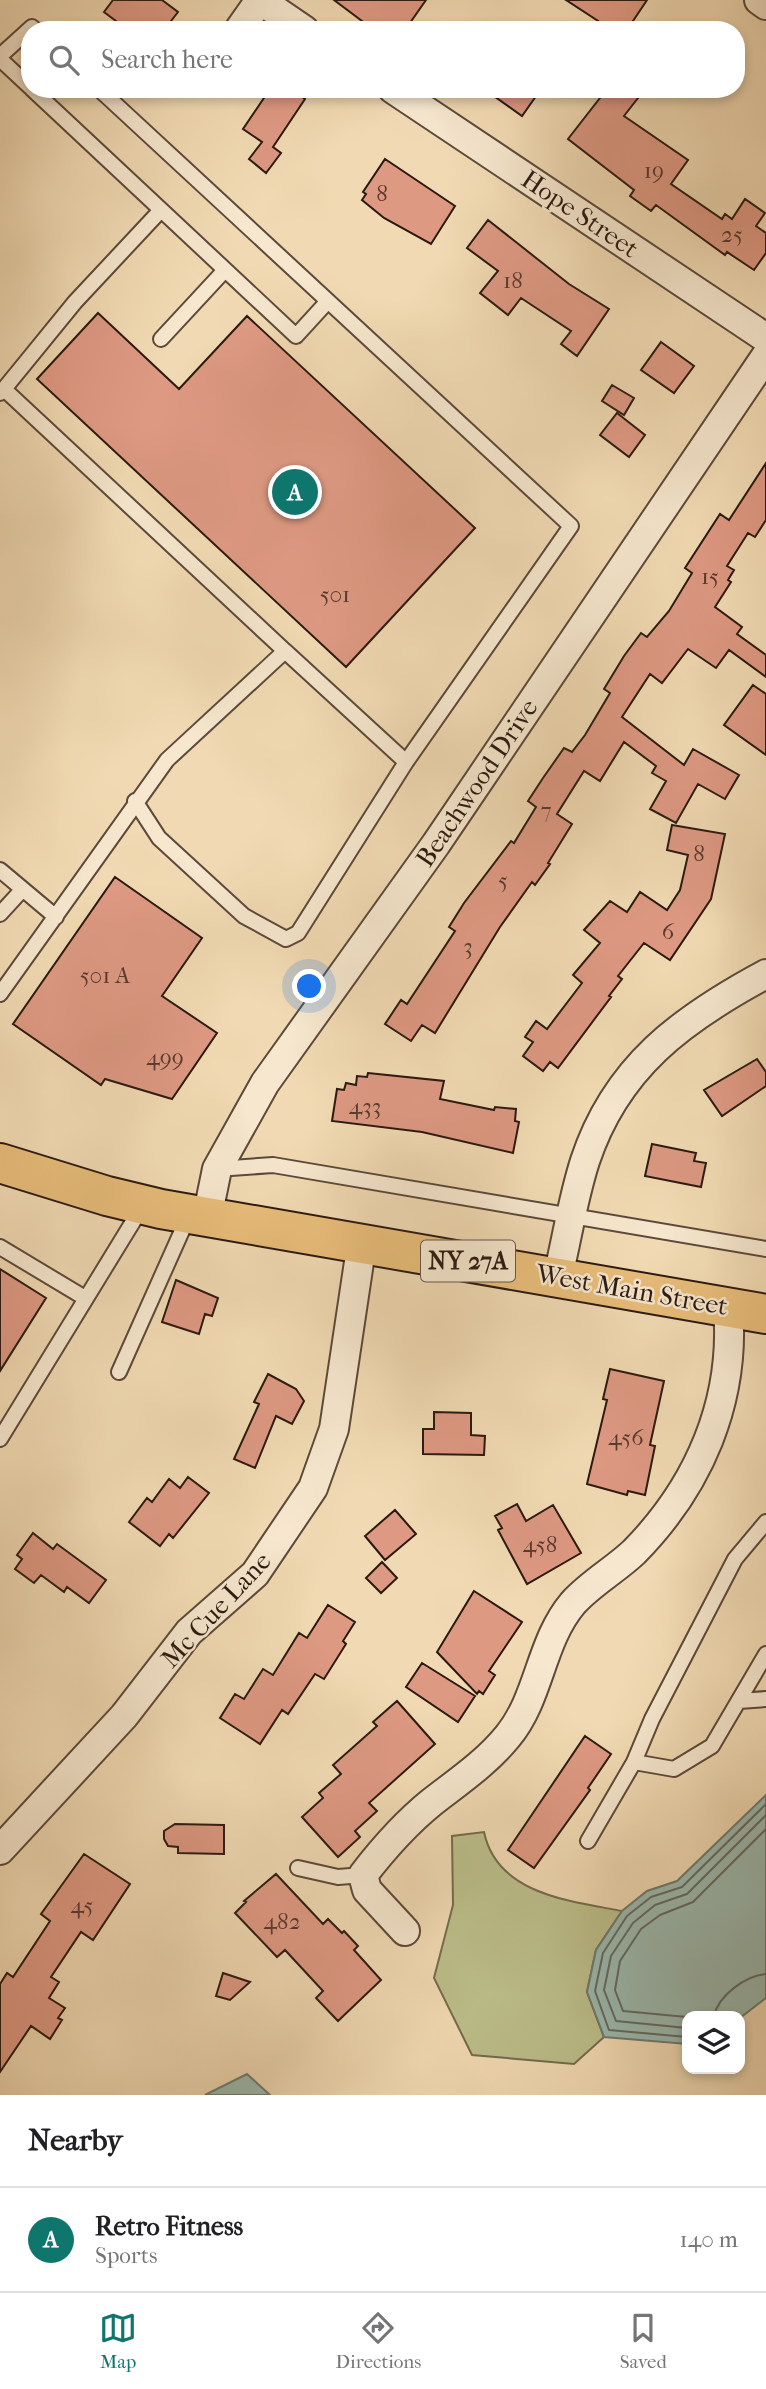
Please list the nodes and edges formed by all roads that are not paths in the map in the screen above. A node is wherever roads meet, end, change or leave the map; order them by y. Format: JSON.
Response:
{"nodes":[{"id":1,"x":260,"y":0,"type":"edge"},
{"id":2,"x":759,"y":0,"type":"edge"},
{"id":3,"x":766,"y":5,"type":"edge"},
{"id":4,"x":245,"y":21,"type":"edge"},
{"id":5,"x":291,"y":21,"type":"edge"},
{"id":6,"x":21,"y":37,"type":"edge"},
{"id":7,"x":0,"y":57,"type":"edge"},
{"id":8,"x":21,"y":78,"type":"edge"},
{"id":9,"x":42,"y":98,"type":"edge"},
{"id":10,"x":109,"y":98,"type":"edge"},
{"id":11,"x":406,"y":98,"type":"edge"},
{"id":12,"x":161,"y":210,"type":"junction"},
{"id":13,"x":225,"y":270,"type":"junction"},
{"id":14,"x":328,"y":301,"type":"junction"},
{"id":15,"x":766,"y":338,"type":"edge"},
{"id":16,"x":161,"y":339,"type":"dead end"},
{"id":17,"x":766,"y":356,"type":"edge"},
{"id":18,"x":2,"y":391,"type":"edge"},
{"id":19,"x":285,"y":651,"type":"junction"},
{"id":20,"x":406,"y":762,"type":"junction"},
{"id":21,"x":135,"y":801,"type":"junction"},
{"id":22,"x":0,"y":870,"type":"edge"},
{"id":23,"x":22,"y":890,"type":"junction"},
{"id":24,"x":0,"y":914,"type":"edge"},
{"id":25,"x":56,"y":917,"type":"junction"},
{"id":26,"x":766,"y":974,"type":"edge"},
{"id":27,"x":0,"y":994,"type":"edge"},
{"id":28,"x":0,"y":1163,"type":"edge"},
{"id":29,"x":217,"y":1169,"type":"junction"},
{"id":30,"x":143,"y":1205,"type":"junction"},
{"id":31,"x":573,"y":1214,"type":"junction"},
{"id":32,"x":198,"y":1216,"type":"junction"},
{"id":33,"x":362,"y":1242,"type":"junction"},
{"id":34,"x":0,"y":1247,"type":"edge"},
{"id":35,"x":766,"y":1249,"type":"edge"},
{"id":36,"x":558,"y":1276,"type":"junction"},
{"id":37,"x":85,"y":1298,"type":"junction"},
{"id":38,"x":728,"y":1307,"type":"junction"},
{"id":39,"x":766,"y":1314,"type":"edge"},
{"id":40,"x":119,"y":1372,"type":"dead end"},
{"id":41,"x":0,"y":1439,"type":"edge"},
{"id":42,"x":766,"y":1522,"type":"edge"},
{"id":43,"x":766,"y":1654,"type":"edge"},
{"id":44,"x":766,"y":1699,"type":"edge"},
{"id":45,"x":739,"y":1700,"type":"junction"},
{"id":46,"x":634,"y":1762,"type":"junction"},
{"id":47,"x":588,"y":1841,"type":"dead end"},
{"id":48,"x":0,"y":1850,"type":"edge"},
{"id":49,"x":298,"y":1868,"type":"dead end"},
{"id":50,"x":363,"y":1875,"type":"junction"},
{"id":51,"x":405,"y":1931,"type":"dead end"}],
"edges":[{"from":1,"to":4,"type":"street"},
{"from":1,"to":5,"type":"street"},
{"from":2,"to":3,"type":"street"},
{"from":6,"to":7,"type":"lane"},
{"from":7,"to":8,"type":"lane"},
{"from":9,"to":12,"type":"lane"},
{"from":10,"to":14,"type":"lane"},
{"from":11,"to":15,"type":"street","name":"Hope Street"},
{"from":12,"to":13,"type":"lane"},
{"from":12,"to":18,"type":"lane"},
{"from":13,"to":14,"type":"lane"},
{"from":13,"to":16,"type":"lane"},
{"from":14,"to":20,"type":"lane"},
{"from":17,"to":29,"type":"street","name":"Beachwood Drive"},
{"from":18,"to":19,"type":"lane"},
{"from":19,"to":20,"type":"lane"},
{"from":19,"to":21,"type":"lane"},
{"from":20,"to":21,"type":"lane"},
{"from":21,"to":25,"type":"lane"},
{"from":22,"to":23,"type":"lane"},
{"from":23,"to":24,"type":"lane"},
{"from":23,"to":25,"type":"lane"},
{"from":25,"to":27,"type":"lane"},
{"from":26,"to":31,"type":"street"},
{"from":28,"to":30,"type":"main road","number":"NY 27A"},
{"from":29,"to":31,"type":"lane"},
{"from":29,"to":32,"type":"street","name":"Beachwood Drive"},
{"from":30,"to":32,"type":"main road","number":"NY 27A"},
{"from":30,"to":37,"type":"lane"},
{"from":31,"to":35,"type":"lane"},
{"from":31,"to":36,"type":"street"},
{"from":32,"to":33,"type":"main road","name":"West Main Street","number":"NY 27A"},
{"from":32,"to":40,"type":"lane"},
{"from":33,"to":36,"type":"main road","name":"West Main Street","number":"NY 27A"},
{"from":33,"to":48,"type":"street","name":"Mc Cue Lane"},
{"from":34,"to":37,"type":"lane"},
{"from":36,"to":38,"type":"main road","name":"West Main Street","number":"NY 27A"},
{"from":37,"to":41,"type":"lane"},
{"from":38,"to":39,"type":"main road","name":"West Main Street","number":"NY 27A"},
{"from":38,"to":50,"type":"street"},
{"from":42,"to":46,"type":"lane"},
{"from":43,"to":45,"type":"lane"},
{"from":44,"to":45,"type":"lane"},
{"from":45,"to":46,"type":"lane"},
{"from":46,"to":47,"type":"lane"},
{"from":49,"to":50,"type":"lane"},
{"from":50,"to":51,"type":"street"}]}
